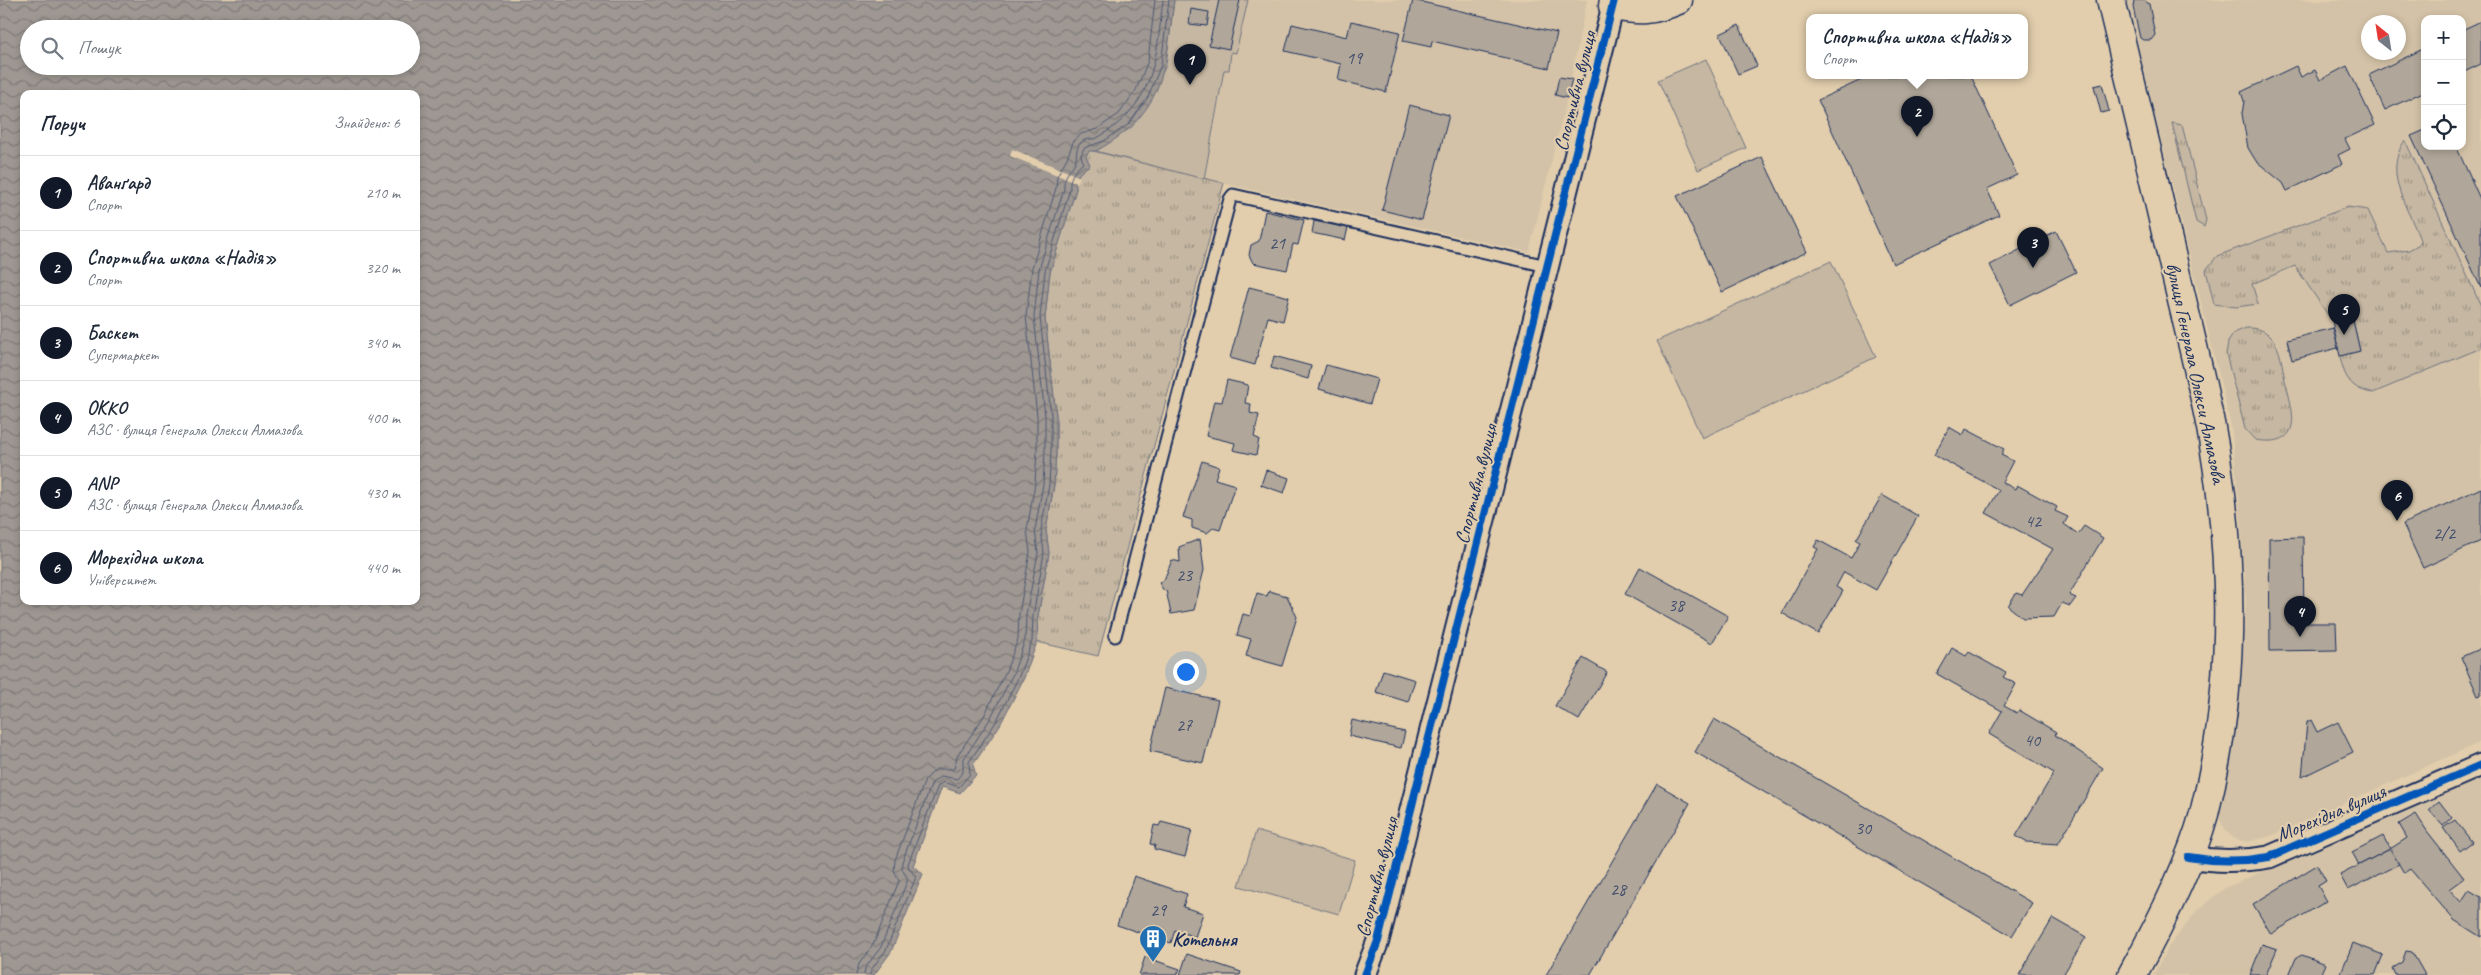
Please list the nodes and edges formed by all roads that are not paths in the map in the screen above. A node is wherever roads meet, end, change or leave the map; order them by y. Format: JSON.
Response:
{"nodes":[{"id":1,"x":1678,"y":0,"type":"edge"},
{"id":2,"x":2111,"y":0,"type":"edge"},
{"id":3,"x":1614,"y":3,"type":"edge"},
{"id":4,"x":1547,"y":266,"type":"junction"},
{"id":5,"x":1115,"y":636,"type":"dead end"},
{"id":6,"x":2481,"y":765,"type":"edge"},
{"id":7,"x":2188,"y":857,"type":"junction"},
{"id":8,"x":1365,"y":975,"type":"edge"},
{"id":9,"x":2132,"y":975,"type":"edge"}],
"edges":[{"from":1,"to":3,"type":"main road"},
{"from":2,"to":7,"type":"main road","name":"вулиця Генерала Олекси Алмазова"},
{"from":3,"to":4,"type":"street","name":"Спортивна вулиця"},
{"from":4,"to":5,"type":"lane"},
{"from":4,"to":8,"type":"street","name":"Спортивна вулиця"},
{"from":6,"to":7,"type":"street","name":"Морехідна вулиця"},
{"from":7,"to":9,"type":"main road","name":"вулиця Генерала Олекси Алмазова"}]}
